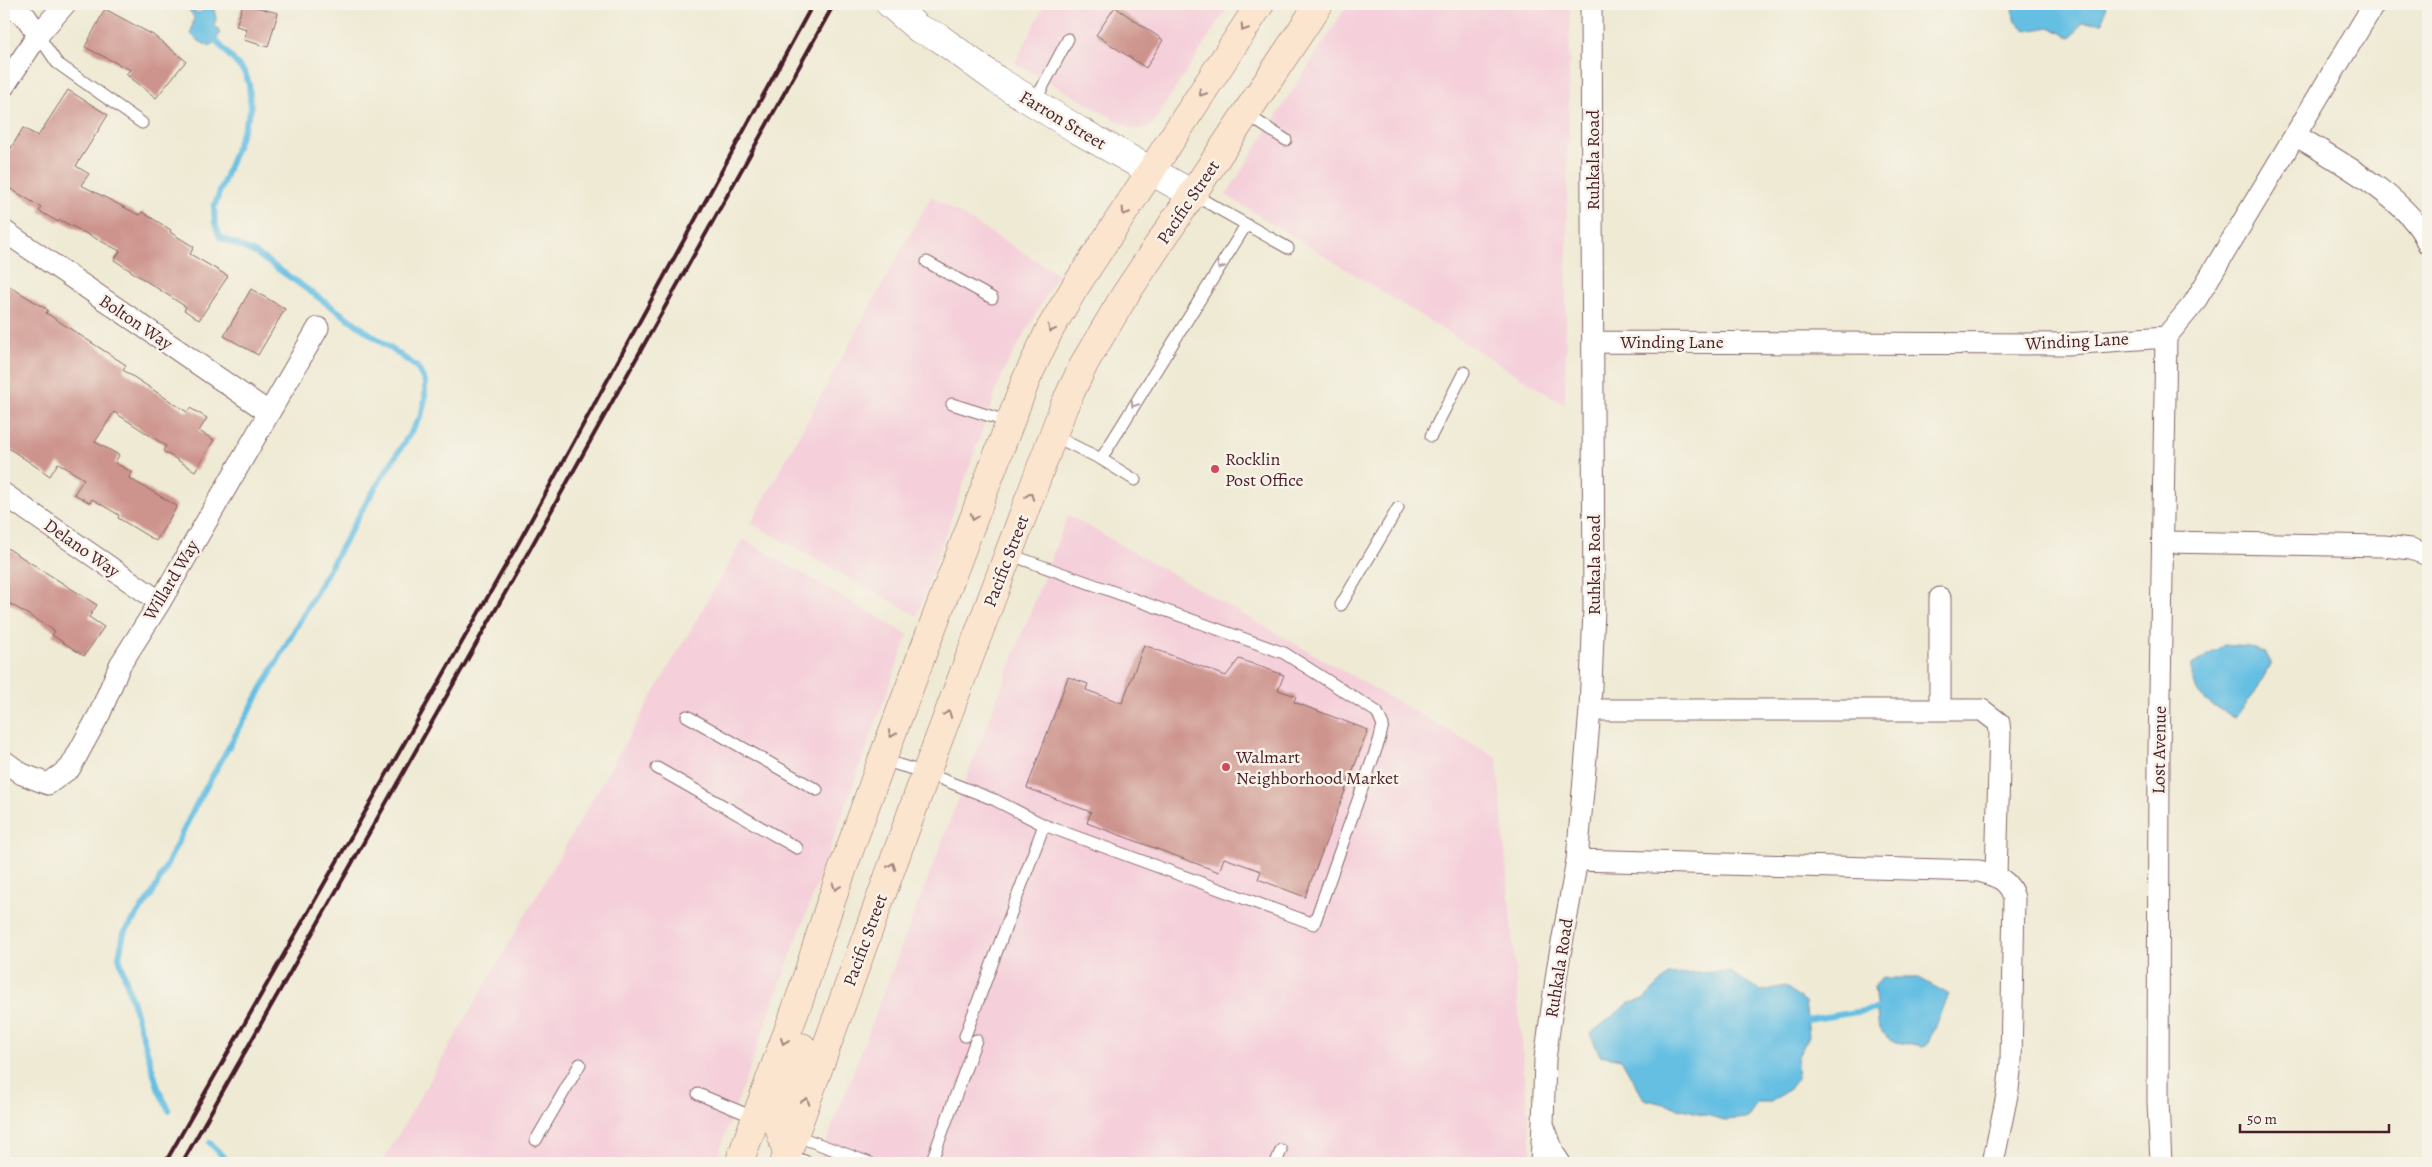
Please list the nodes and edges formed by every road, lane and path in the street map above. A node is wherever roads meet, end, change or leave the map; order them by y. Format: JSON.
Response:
{"nodes":[{"id":1,"x":7,"y":4,"type":"edge"},
{"id":2,"x":65,"y":4,"type":"edge"},
{"id":3,"x":890,"y":4,"type":"edge"},
{"id":4,"x":909,"y":4,"type":"edge"},
{"id":5,"x":1260,"y":4,"type":"edge"},
{"id":6,"x":1320,"y":4,"type":"edge"},
{"id":7,"x":1592,"y":4,"type":"edge"},
{"id":8,"x":2374,"y":4,"type":"edge"},
{"id":9,"x":38,"y":35,"type":"junction"},
{"id":10,"x":938,"y":37,"type":"junction"},
{"id":11,"x":1068,"y":40,"type":"dead end"},
{"id":12,"x":4,"y":86,"type":"edge"},
{"id":13,"x":1034,"y":103,"type":"junction"},
{"id":14,"x":1246,"y":114,"type":"junction"},
{"id":15,"x":142,"y":123,"type":"dead end"},
{"id":16,"x":2295,"y":135,"type":"junction"},
{"id":17,"x":1286,"y":140,"type":"dead end"},
{"id":18,"x":1150,"y":170,"type":"junction"},
{"id":19,"x":1194,"y":195,"type":"junction"},
{"id":20,"x":1246,"y":225,"type":"junction"},
{"id":21,"x":4,"y":231,"type":"edge"},
{"id":22,"x":2428,"y":244,"type":"edge"},
{"id":23,"x":1288,"y":248,"type":"dead end"},
{"id":24,"x":927,"y":262,"type":"dead end"},
{"id":25,"x":992,"y":298,"type":"dead end"},
{"id":26,"x":318,"y":328,"type":"dead end"},
{"id":27,"x":2166,"y":337,"type":"junction"},
{"id":28,"x":1594,"y":342,"type":"junction"},
{"id":29,"x":1464,"y":372,"type":"dead end"},
{"id":30,"x":952,"y":404,"type":"dead end"},
{"id":31,"x":268,"y":412,"type":"junction"},
{"id":32,"x":1009,"y":422,"type":"junction"},
{"id":33,"x":1054,"y":436,"type":"junction"},
{"id":34,"x":1431,"y":436,"type":"dead end"},
{"id":35,"x":1101,"y":459,"type":"junction"},
{"id":36,"x":1136,"y":480,"type":"dead end"},
{"id":37,"x":4,"y":494,"type":"edge"},
{"id":38,"x":1398,"y":508,"type":"dead end"},
{"id":39,"x":2163,"y":542,"type":"junction"},
{"id":40,"x":1008,"y":554,"type":"junction"},
{"id":41,"x":2428,"y":555,"type":"edge"},
{"id":42,"x":1940,"y":598,"type":"dead end"},
{"id":43,"x":160,"y":602,"type":"junction"},
{"id":44,"x":1341,"y":605,"type":"dead end"},
{"id":45,"x":1590,"y":710,"type":"junction"},
{"id":46,"x":1940,"y":710,"type":"junction"},
{"id":47,"x":687,"y":716,"type":"dead end"},
{"id":48,"x":882,"y":760,"type":"junction"},
{"id":49,"x":4,"y":761,"type":"edge"},
{"id":50,"x":657,"y":768,"type":"dead end"},
{"id":51,"x":926,"y":773,"type":"junction"},
{"id":52,"x":817,"y":790,"type":"dead end"},
{"id":53,"x":1044,"y":825,"type":"junction"},
{"id":54,"x":797,"y":848,"type":"dead end"},
{"id":55,"x":1577,"y":860,"type":"junction"},
{"id":56,"x":1996,"y":875,"type":"junction"},
{"id":57,"x":800,"y":998,"type":"junction"},
{"id":58,"x":965,"y":1036,"type":"dead end"},
{"id":59,"x":976,"y":1040,"type":"dead end"},
{"id":60,"x":580,"y":1064,"type":"dead end"},
{"id":61,"x":698,"y":1094,"type":"dead end"},
{"id":62,"x":756,"y":1118,"type":"junction"},
{"id":63,"x":1543,"y":1124,"type":"junction"},
{"id":64,"x":536,"y":1140,"type":"dead end"},
{"id":65,"x":1281,"y":1150,"type":"dead end"},
{"id":66,"x":794,"y":1154,"type":"edge"},
{"id":67,"x":739,"y":1163,"type":"edge"},
{"id":68,"x":870,"y":1163,"type":"edge"},
{"id":69,"x":931,"y":1163,"type":"edge"},
{"id":70,"x":1276,"y":1163,"type":"edge"},
{"id":71,"x":1541,"y":1163,"type":"edge"},
{"id":72,"x":1560,"y":1163,"type":"edge"},
{"id":73,"x":1993,"y":1163,"type":"edge"},
{"id":74,"x":2161,"y":1163,"type":"edge"}],
"edges":[{"from":1,"to":9,"type":"street"},
{"from":2,"to":9,"type":"street"},
{"from":3,"to":10,"type":"street","name":"Farron Street"},
{"from":4,"to":10,"type":"street","name":"Farron Street"},
{"from":5,"to":18,"type":"main road","one_way":true},
{"from":6,"to":14,"type":"main road","name":"Pacific Street"},
{"from":7,"to":28,"type":"street","name":"Ruhkala Road"},
{"from":8,"to":16,"type":"street"},
{"from":9,"to":12,"type":"street"},
{"from":9,"to":15,"type":"lane"},
{"from":10,"to":13,"type":"street","name":"Farron Street"},
{"from":11,"to":13,"type":"lane"},
{"from":13,"to":18,"type":"street","name":"Farron Street"},
{"from":14,"to":17,"type":"lane"},
{"from":14,"to":19,"type":"main road","name":"Pacific Street"},
{"from":16,"to":22,"type":"street"},
{"from":16,"to":27,"type":"street"},
{"from":18,"to":19,"type":"street","name":"Farron Street"},
{"from":18,"to":32,"type":"main road","one_way":true},
{"from":19,"to":20,"type":"lane"},
{"from":19,"to":33,"type":"main road","name":"Pacific Street"},
{"from":20,"to":23,"type":"lane"},
{"from":20,"to":35,"type":"lane","one_way":true},
{"from":21,"to":31,"type":"street","name":"Bolton Way"},
{"from":24,"to":25,"type":"lane"},
{"from":26,"to":31,"type":"street","name":"Willard Way"},
{"from":27,"to":28,"type":"street","name":"Winding Lane"},
{"from":27,"to":39,"type":"street","name":"Lost Avenue"},
{"from":28,"to":45,"type":"street","name":"Ruhkala Road"},
{"from":29,"to":34,"type":"lane"},
{"from":30,"to":32,"type":"lane"},
{"from":31,"to":43,"type":"street","name":"Willard Way"},
{"from":32,"to":48,"type":"main road","one_way":true},
{"from":33,"to":35,"type":"lane"},
{"from":40,"to":33,"type":"main road","name":"Pacific Street","one_way":true},
{"from":35,"to":36,"type":"lane"},
{"from":37,"to":43,"type":"street","name":"Delano Way"},
{"from":38,"to":44,"type":"lane"},
{"from":39,"to":41,"type":"street"},
{"from":39,"to":74,"type":"street","name":"Lost Avenue"},
{"from":51,"to":40,"type":"main road","name":"Pacific Street","one_way":true},
{"from":40,"to":53,"type":"lane"},
{"from":42,"to":46,"type":"street"},
{"from":43,"to":49,"type":"street","name":"Willard Way"},
{"from":45,"to":46,"type":"street"},
{"from":45,"to":55,"type":"street","name":"Ruhkala Road"},
{"from":46,"to":56,"type":"street"},
{"from":47,"to":52,"type":"lane"},
{"from":48,"to":51,"type":"lane"},
{"from":48,"to":57,"type":"main road","one_way":true},
{"from":50,"to":54,"type":"lane"},
{"from":51,"to":53,"type":"lane"},
{"from":66,"to":51,"type":"main road","name":"Pacific Street","one_way":true},
{"from":53,"to":58,"type":"lane"},
{"from":55,"to":56,"type":"street"},
{"from":55,"to":63,"type":"street","name":"Ruhkala Road"},
{"from":56,"to":73,"type":"street"},
{"from":57,"to":62,"type":"main road","one_way":true},
{"from":57,"to":66,"type":"main road"},
{"from":59,"to":69,"type":"lane"},
{"from":60,"to":64,"type":"lane"},
{"from":61,"to":62,"type":"lane"},
{"from":62,"to":67,"type":"main road"},
{"from":63,"to":71,"type":"street","name":"Ruhkala Road"},
{"from":63,"to":72,"type":"street","name":"Ruhkala Road"},
{"from":65,"to":70,"type":"lane"},
{"from":66,"to":68,"type":"lane"}]}
